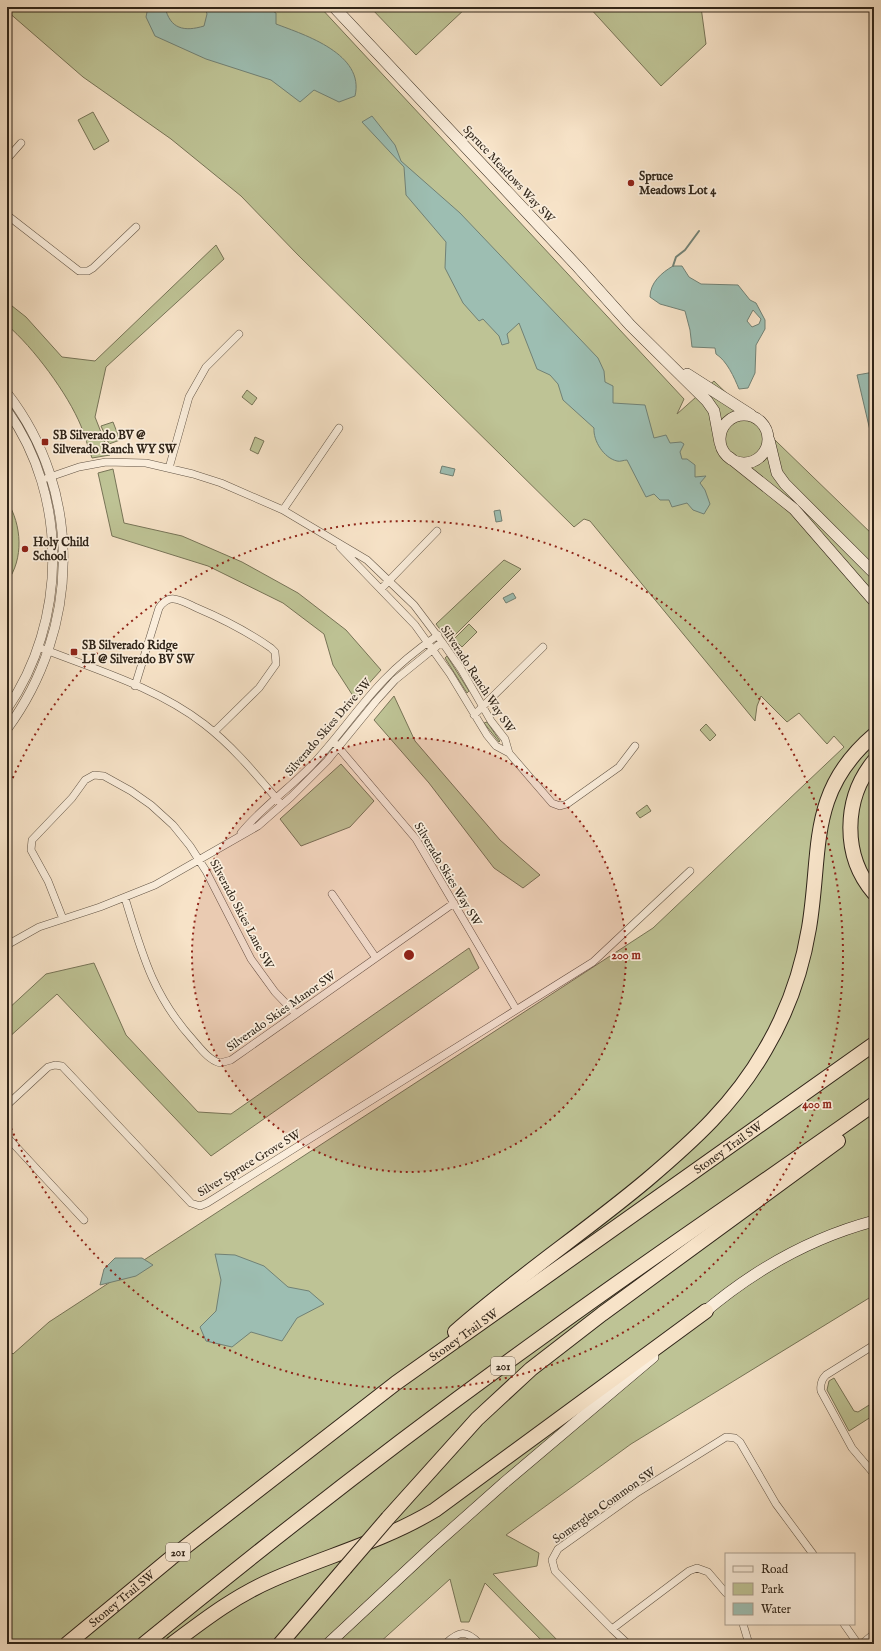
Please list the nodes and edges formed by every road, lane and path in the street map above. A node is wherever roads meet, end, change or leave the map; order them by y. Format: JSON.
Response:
{"nodes":[{"id":1,"x":334,"y":7,"type":"edge"},
{"id":2,"x":21,"y":143,"type":"dead end"},
{"id":3,"x":7,"y":159,"type":"edge"},
{"id":4,"x":7,"y":215,"type":"edge"},
{"id":5,"x":136,"y":227,"type":"dead end"},
{"id":6,"x":239,"y":334,"type":"dead end"},
{"id":7,"x":664,"y":359,"type":"junction"},
{"id":8,"x":7,"y":393,"type":"edge"},
{"id":9,"x":7,"y":410,"type":"edge"},
{"id":10,"x":756,"y":418,"type":"junction"},
{"id":11,"x":339,"y":428,"type":"dead end"},
{"id":12,"x":768,"y":440,"type":"junction"},
{"id":13,"x":720,"y":443,"type":"junction"},
{"id":14,"x":729,"y":458,"type":"junction"},
{"id":15,"x":169,"y":468,"type":"junction"},
{"id":16,"x":50,"y":477,"type":"junction"},
{"id":17,"x":41,"y":480,"type":"junction"},
{"id":18,"x":283,"y":510,"type":"junction"},
{"id":19,"x":437,"y":531,"type":"dead end"},
{"id":20,"x":334,"y":541,"type":"junction"},
{"id":21,"x":874,"y":573,"type":"edge"},
{"id":22,"x":389,"y":581,"type":"junction"},
{"id":23,"x":381,"y":589,"type":"junction"},
{"id":24,"x":874,"y":601,"type":"edge"},
{"id":25,"x":438,"y":635,"type":"junction"},
{"id":26,"x":428,"y":642,"type":"junction"},
{"id":27,"x":442,"y":642,"type":"junction"},
{"id":28,"x":38,"y":647,"type":"junction"},
{"id":29,"x":543,"y":647,"type":"dead end"},
{"id":30,"x":433,"y":649,"type":"junction"},
{"id":31,"x":49,"y":651,"type":"junction"},
{"id":32,"x":135,"y":686,"type":"junction"},
{"id":33,"x":482,"y":706,"type":"junction"},
{"id":34,"x":7,"y":709,"type":"edge"},
{"id":35,"x":474,"y":715,"type":"junction"},
{"id":36,"x":7,"y":729,"type":"edge"},
{"id":37,"x":214,"y":732,"type":"junction"},
{"id":38,"x":874,"y":735,"type":"edge"},
{"id":39,"x":333,"y":741,"type":"junction"},
{"id":40,"x":635,"y":746,"type":"dead end"},
{"id":41,"x":338,"y":748,"type":"junction"},
{"id":42,"x":509,"y":753,"type":"junction"},
{"id":43,"x":874,"y":761,"type":"edge"},
{"id":44,"x":277,"y":799,"type":"junction"},
{"id":45,"x":282,"y":805,"type":"junction"},
{"id":46,"x":238,"y":837,"type":"junction"},
{"id":47,"x":200,"y":860,"type":"junction"},
{"id":48,"x":690,"y":871,"type":"dead end"},
{"id":49,"x":874,"y":893,"type":"edge"},
{"id":50,"x":332,"y":894,"type":"dead end"},
{"id":51,"x":125,"y":898,"type":"junction"},
{"id":52,"x":454,"y":903,"type":"junction"},
{"id":53,"x":63,"y":919,"type":"junction"},
{"id":54,"x":7,"y":945,"type":"edge"},
{"id":55,"x":376,"y":958,"type":"junction"},
{"id":56,"x":516,"y":1009,"type":"junction"},
{"id":57,"x":296,"y":1014,"type":"junction"},
{"id":58,"x":874,"y":1044,"type":"edge"},
{"id":59,"x":874,"y":1104,"type":"edge"},
{"id":60,"x":7,"y":1105,"type":"edge"},
{"id":61,"x":874,"y":1112,"type":"edge"},
{"id":62,"x":7,"y":1137,"type":"edge"},
{"id":63,"x":84,"y":1220,"type":"dead end"},
{"id":64,"x":874,"y":1221,"type":"edge"},
{"id":65,"x":706,"y":1311,"type":"junction"},
{"id":66,"x":874,"y":1345,"type":"edge"},
{"id":67,"x":396,"y":1383,"type":"junction"},
{"id":68,"x":874,"y":1474,"type":"edge"},
{"id":69,"x":813,"y":1553,"type":"edge"},
{"id":70,"x":725,"y":1592,"type":"edge"},
{"id":71,"x":743,"y":1625,"type":"edge"},
{"id":72,"x":845,"y":1625,"type":"edge"},
{"id":73,"x":612,"y":1629,"type":"junction"},
{"id":74,"x":874,"y":1635,"type":"edge"},
{"id":75,"x":67,"y":1644,"type":"edge"},
{"id":76,"x":144,"y":1644,"type":"edge"},
{"id":77,"x":172,"y":1644,"type":"edge"},
{"id":78,"x":280,"y":1644,"type":"edge"},
{"id":79,"x":328,"y":1644,"type":"edge"},
{"id":80,"x":445,"y":1644,"type":"edge"},
{"id":81,"x":480,"y":1644,"type":"edge"},
{"id":82,"x":628,"y":1644,"type":"edge"},
{"id":83,"x":749,"y":1644,"type":"edge"},
{"id":84,"x":858,"y":1644,"type":"edge"},
{"id":85,"x":863,"y":1644,"type":"edge"}],
"edges":[{"from":1,"to":7,"type":"main road","name":"Spruce Meadows Way SW"},
{"from":2,"to":3,"type":"street"},
{"from":4,"to":5,"type":"street"},
{"from":6,"to":15,"type":"street"},
{"from":7,"to":10,"type":"main road","name":"Spruce Meadows Way SW"},
{"from":7,"to":13,"type":"main road","name":"Spruce Meadows Way SW"},
{"from":8,"to":16,"type":"street"},
{"from":9,"to":17,"type":"street"},
{"from":10,"to":12,"type":"main road"},
{"from":10,"to":13,"type":"main road"},
{"from":11,"to":18,"type":"street"},
{"from":12,"to":14,"type":"main road"},
{"from":12,"to":21,"type":"main road"},
{"from":13,"to":14,"type":"main road"},
{"from":14,"to":24,"type":"main road"},
{"from":15,"to":16,"type":"street","name":"Silverado Ranch Way SW"},
{"from":15,"to":18,"type":"street","name":"Silverado Ranch Way SW"},
{"from":16,"to":17,"type":"street","name":"Silverado Ranch Way SW"},
{"from":16,"to":31,"type":"street"},
{"from":17,"to":28,"type":"street"},
{"from":18,"to":20,"type":"street","name":"Silverado Ranch Way SW"},
{"from":19,"to":22,"type":"street"},
{"from":20,"to":22,"type":"street","name":"Silverado Ranch Way SW"},
{"from":20,"to":23,"type":"street","name":"Silverado Ranch Way SW"},
{"from":22,"to":23,"type":"street"},
{"from":22,"to":25,"type":"street","name":"Silverado Ranch Way SW"},
{"from":23,"to":26,"type":"street","name":"Silverado Ranch Way SW"},
{"from":25,"to":26,"type":"street","name":"Silverado Skies Drive SW"},
{"from":25,"to":27,"type":"street","name":"Silverado Ranch Way SW"},
{"from":26,"to":30,"type":"street","name":"Silverado Ranch Way SW"},
{"from":26,"to":39,"type":"street","name":"Silverado Skies Drive SW"},
{"from":27,"to":30,"type":"street","name":"Silverado Skies Drive SW"},
{"from":27,"to":33,"type":"street","name":"Silverado Ranch Way SW"},
{"from":28,"to":31,"type":"street"},
{"from":28,"to":34,"type":"street"},
{"from":29,"to":33,"type":"street"},
{"from":30,"to":35,"type":"street","name":"Silverado Ranch Way SW"},
{"from":30,"to":41,"type":"street","name":"Silverado Skies Drive SW"},
{"from":31,"to":32,"type":"street"},
{"from":31,"to":36,"type":"street"},
{"from":32,"to":37,"type":"street"},
{"from":32,"to":37,"type":"street"},
{"from":33,"to":35,"type":"street"},
{"from":33,"to":42,"type":"street","name":"Silverado Ranch Way SW"},
{"from":35,"to":42,"type":"street","name":"Silverado Ranch Way SW"},
{"from":37,"to":44,"type":"street"},
{"from":38,"to":67,"type":"highway"},
{"from":39,"to":41,"type":"street","name":"Silverado Skies Way SW"},
{"from":39,"to":44,"type":"street","name":"Silverado Skies Drive SW"},
{"from":40,"to":42,"type":"street","name":"Silverado Ranch Way SW"},
{"from":41,"to":45,"type":"street","name":"Silverado Skies Drive SW"},
{"from":41,"to":52,"type":"street","name":"Silverado Skies Way SW"},
{"from":43,"to":49,"type":"highway"},
{"from":44,"to":45,"type":"street"},
{"from":44,"to":46,"type":"street","name":"Silverado Skies Drive SW"},
{"from":45,"to":46,"type":"street","name":"Silverado Skies Drive SW"},
{"from":46,"to":47,"type":"street","name":"Silverado Skies Drive SW"},
{"from":47,"to":51,"type":"street","name":"Silverado Skies Drive SW"},
{"from":47,"to":53,"type":"street","name":"Silverado Skies Lane SW"},
{"from":47,"to":57,"type":"street","name":"Silverado Skies Lane SW"},
{"from":48,"to":56,"type":"street"},
{"from":50,"to":55,"type":"street"},
{"from":51,"to":53,"type":"street","name":"Silverado Skies Drive SW"},
{"from":51,"to":57,"type":"street","name":"Silverado Skies Manor SW"},
{"from":52,"to":55,"type":"street","name":"Silverado Skies Manor SW"},
{"from":52,"to":56,"type":"street","name":"Silverado Skies Way SW"},
{"from":53,"to":54,"type":"street","name":"Silverado Skies Drive SW"},
{"from":55,"to":57,"type":"street","name":"Silverado Skies Manor SW"},
{"from":56,"to":60,"type":"street","name":"Silver Spruce Grove SW"},
{"from":58,"to":67,"type":"highway","name":"Stoney Trail SW","number":"201"},
{"from":59,"to":76,"type":"highway","number":"201"},
{"from":61,"to":78,"type":"highway","bridge":true},
{"from":62,"to":63,"type":"street"},
{"from":64,"to":65,"type":"main road"},
{"from":65,"to":77,"type":"highway"},
{"from":65,"to":79,"type":"main road"},
{"from":66,"to":68,"type":"street"},
{"from":67,"to":75,"type":"highway","name":"Stoney Trail SW","number":"201"},
{"from":69,"to":73,"type":"street","name":"Somerglen Common SW"},
{"from":70,"to":73,"type":"street"},
{"from":71,"to":83,"type":"street"},
{"from":72,"to":84,"type":"street"},
{"from":73,"to":82,"type":"street"},
{"from":74,"to":85,"type":"street"},
{"from":80,"to":81,"type":"street"}]}
